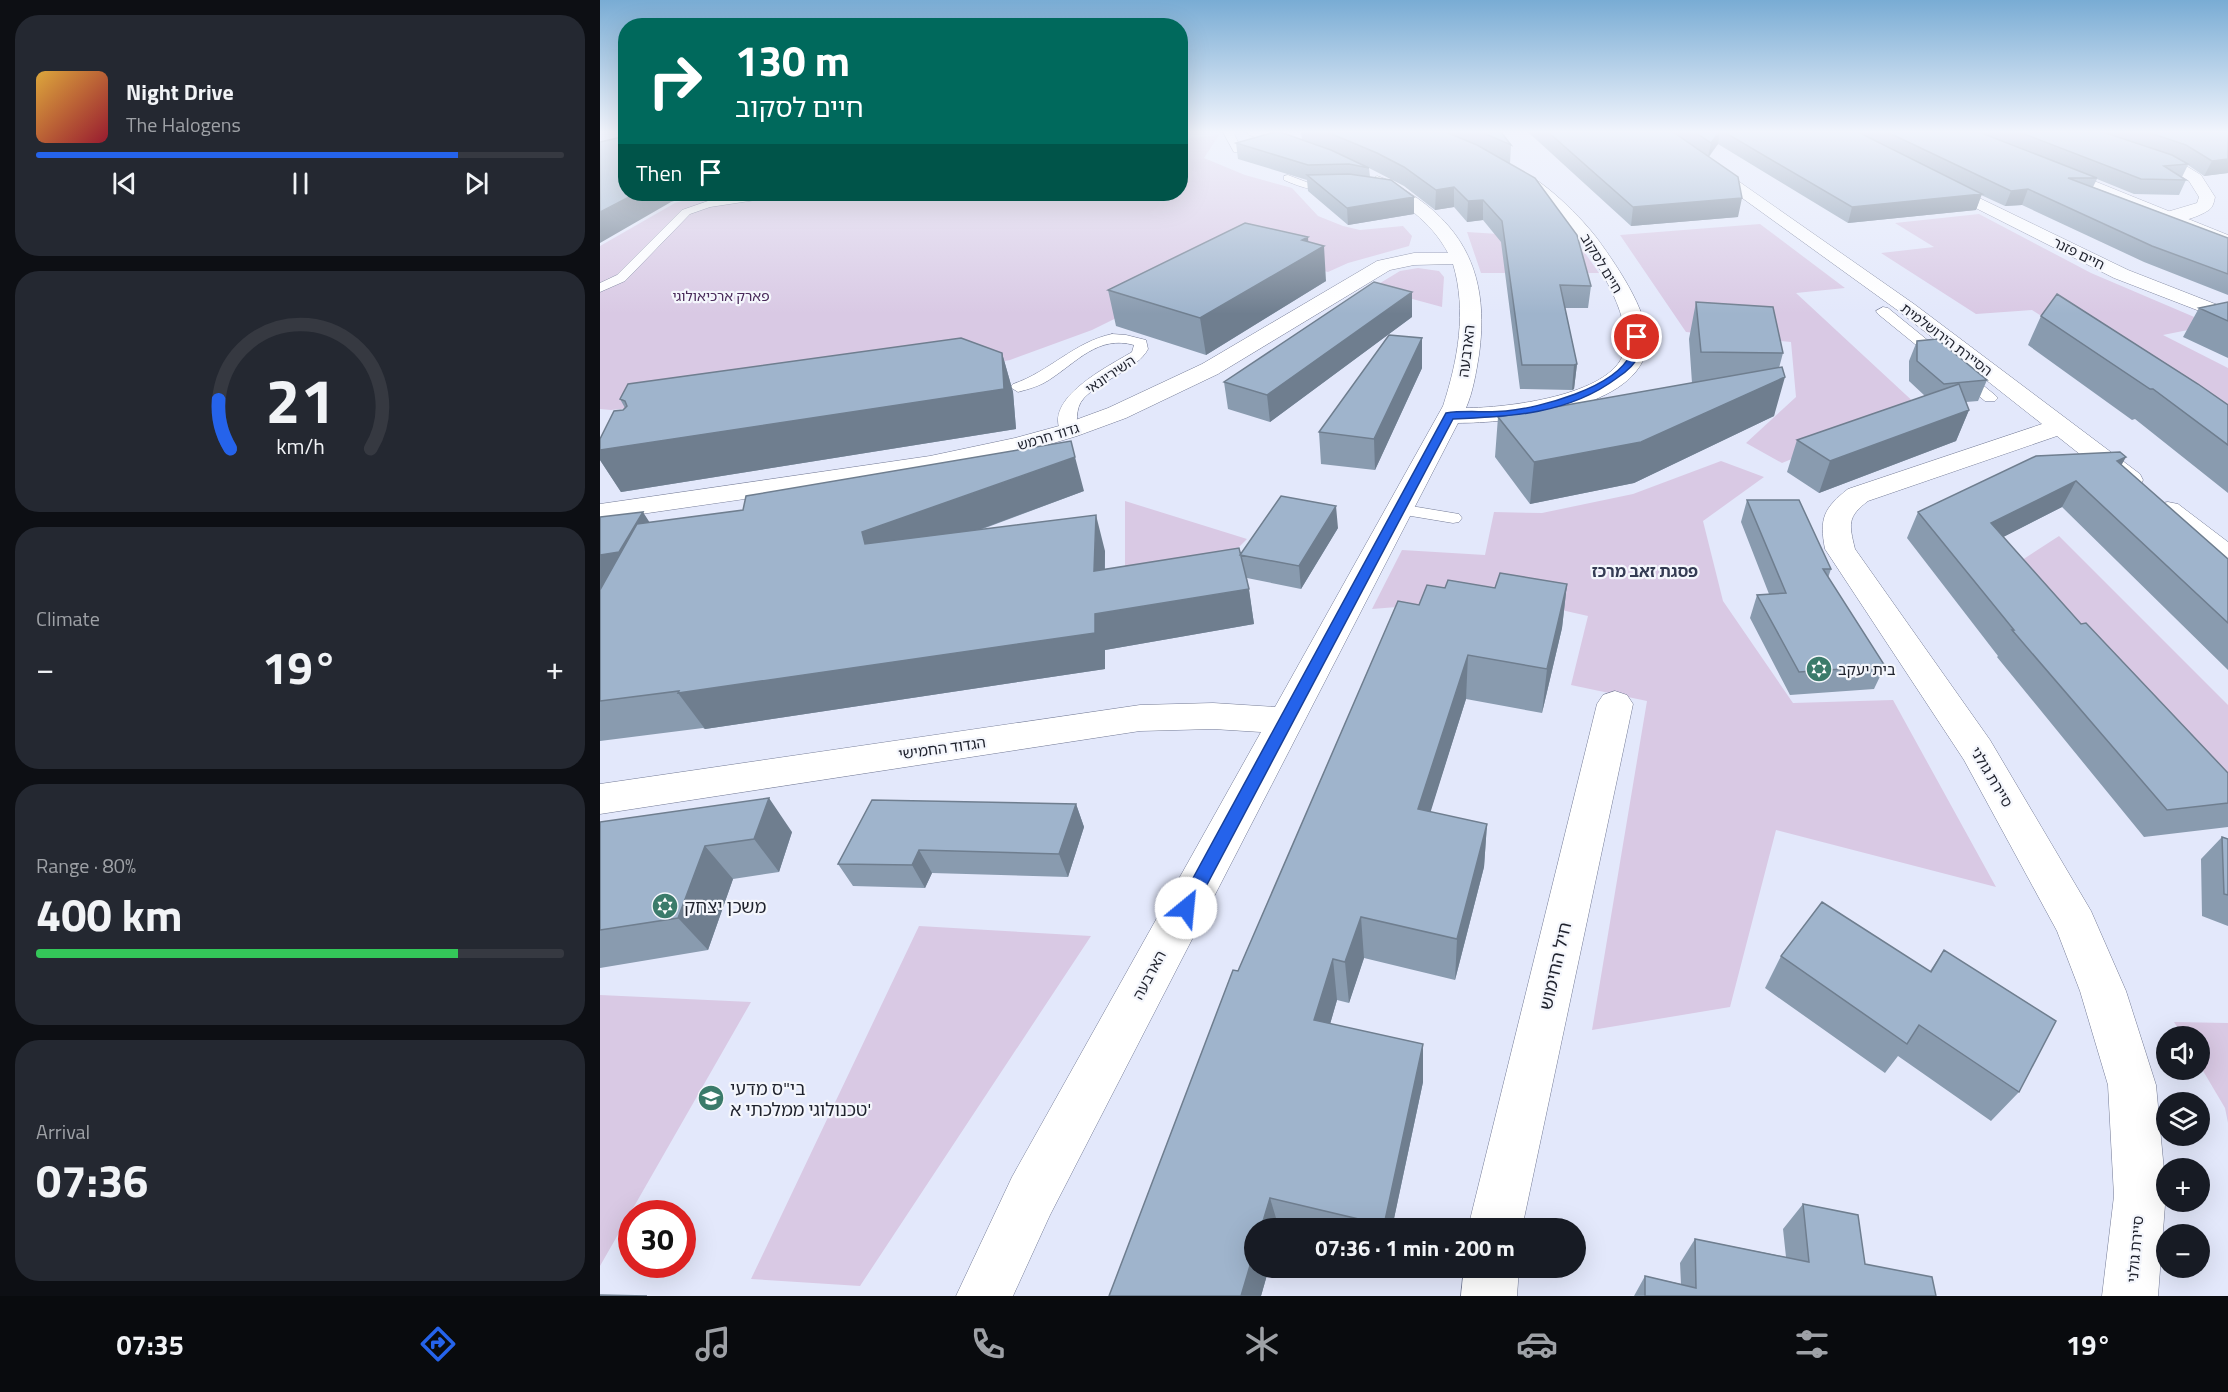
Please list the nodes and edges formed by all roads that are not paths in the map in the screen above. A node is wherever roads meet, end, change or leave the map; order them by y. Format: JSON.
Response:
{"nodes":[{"id":1,"x":1385,"y":192,"type":"edge"},
{"id":2,"x":1539,"y":192,"type":"edge"},
{"id":3,"x":1744,"y":192,"type":"edge"},
{"id":4,"x":1956,"y":192,"type":"edge"},
{"id":5,"x":2107,"y":192,"type":"edge"},
{"id":6,"x":2204,"y":192,"type":"edge"},
{"id":7,"x":728,"y":201,"type":"edge"},
{"id":8,"x":2166,"y":218,"type":"junction"},
{"id":9,"x":2228,"y":241,"type":"edge"},
{"id":10,"x":1460,"y":258,"type":"junction"},
{"id":11,"x":600,"y":288,"type":"edge"},
{"id":12,"x":1883,"y":310,"type":"dead end"},
{"id":13,"x":2228,"y":316,"type":"edge"},
{"id":14,"x":1959,"y":349,"type":"junction"},
{"id":15,"x":1933,"y":351,"type":"junction"},
{"id":16,"x":1018,"y":387,"type":"dead end"},
{"id":17,"x":1990,"y":398,"type":"dead end"},
{"id":18,"x":1449,"y":416,"type":"junction"},
{"id":19,"x":2060,"y":426,"type":"junction"},
{"id":20,"x":1068,"y":431,"type":"junction"},
{"id":21,"x":1400,"y":509,"type":"junction"},
{"id":22,"x":600,"y":512,"type":"edge"},
{"id":23,"x":1453,"y":519,"type":"dead end"},
{"id":24,"x":2228,"y":556,"type":"edge"},
{"id":25,"x":1615,"y":704,"type":"dead end"},
{"id":26,"x":1285,"y":722,"type":"junction"},
{"id":27,"x":600,"y":799,"type":"edge"},
{"id":28,"x":1496,"y":1218,"type":"edge"},
{"id":29,"x":1491,"y":1278,"type":"edge"},
{"id":30,"x":984,"y":1296,"type":"edge"},
{"id":31,"x":1489,"y":1296,"type":"edge"},
{"id":32,"x":2130,"y":1296,"type":"edge"}],
"edges":[{"from":1,"to":10,"type":"street","name":"הארבעה"},
{"from":2,"to":18,"type":"street","name":"חיים לסקוב"},
{"from":3,"to":14,"type":"street","name":"הסיירת הירושלמית"},
{"from":4,"to":13,"type":"street","name":"חיים פזנר"},
{"from":5,"to":8,"type":"street"},
{"from":6,"to":8,"type":"street"},
{"from":7,"to":11,"type":"lane"},
{"from":8,"to":9,"type":"street"},
{"from":10,"to":18,"type":"street","name":"הארבעה"},
{"from":10,"to":20,"type":"street","name":"גדוד חרמש"},
{"from":12,"to":15,"type":"lane"},
{"from":14,"to":15,"type":"lane"},
{"from":14,"to":19,"type":"street","name":"הסיירת הירושלמית"},
{"from":15,"to":17,"type":"lane"},
{"from":16,"to":20,"type":"lane","name":"השיריונאי"},
{"from":18,"to":21,"type":"street","name":"הארבעה"},
{"from":19,"to":24,"type":"street","name":"הסיירת הירושלמית"},
{"from":19,"to":32,"type":"street","name":"סיירת גולני"},
{"from":20,"to":22,"type":"street","name":"גדוד חרמש"},
{"from":21,"to":23,"type":"lane"},
{"from":21,"to":26,"type":"street","name":"הארבעה"},
{"from":25,"to":28,"type":"street","name":"חיל החימוש"},
{"from":26,"to":27,"type":"street","name":"הגדוד החמישי"},
{"from":26,"to":30,"type":"street","name":"הארבעה"},
{"from":29,"to":31,"type":"street"}]}
